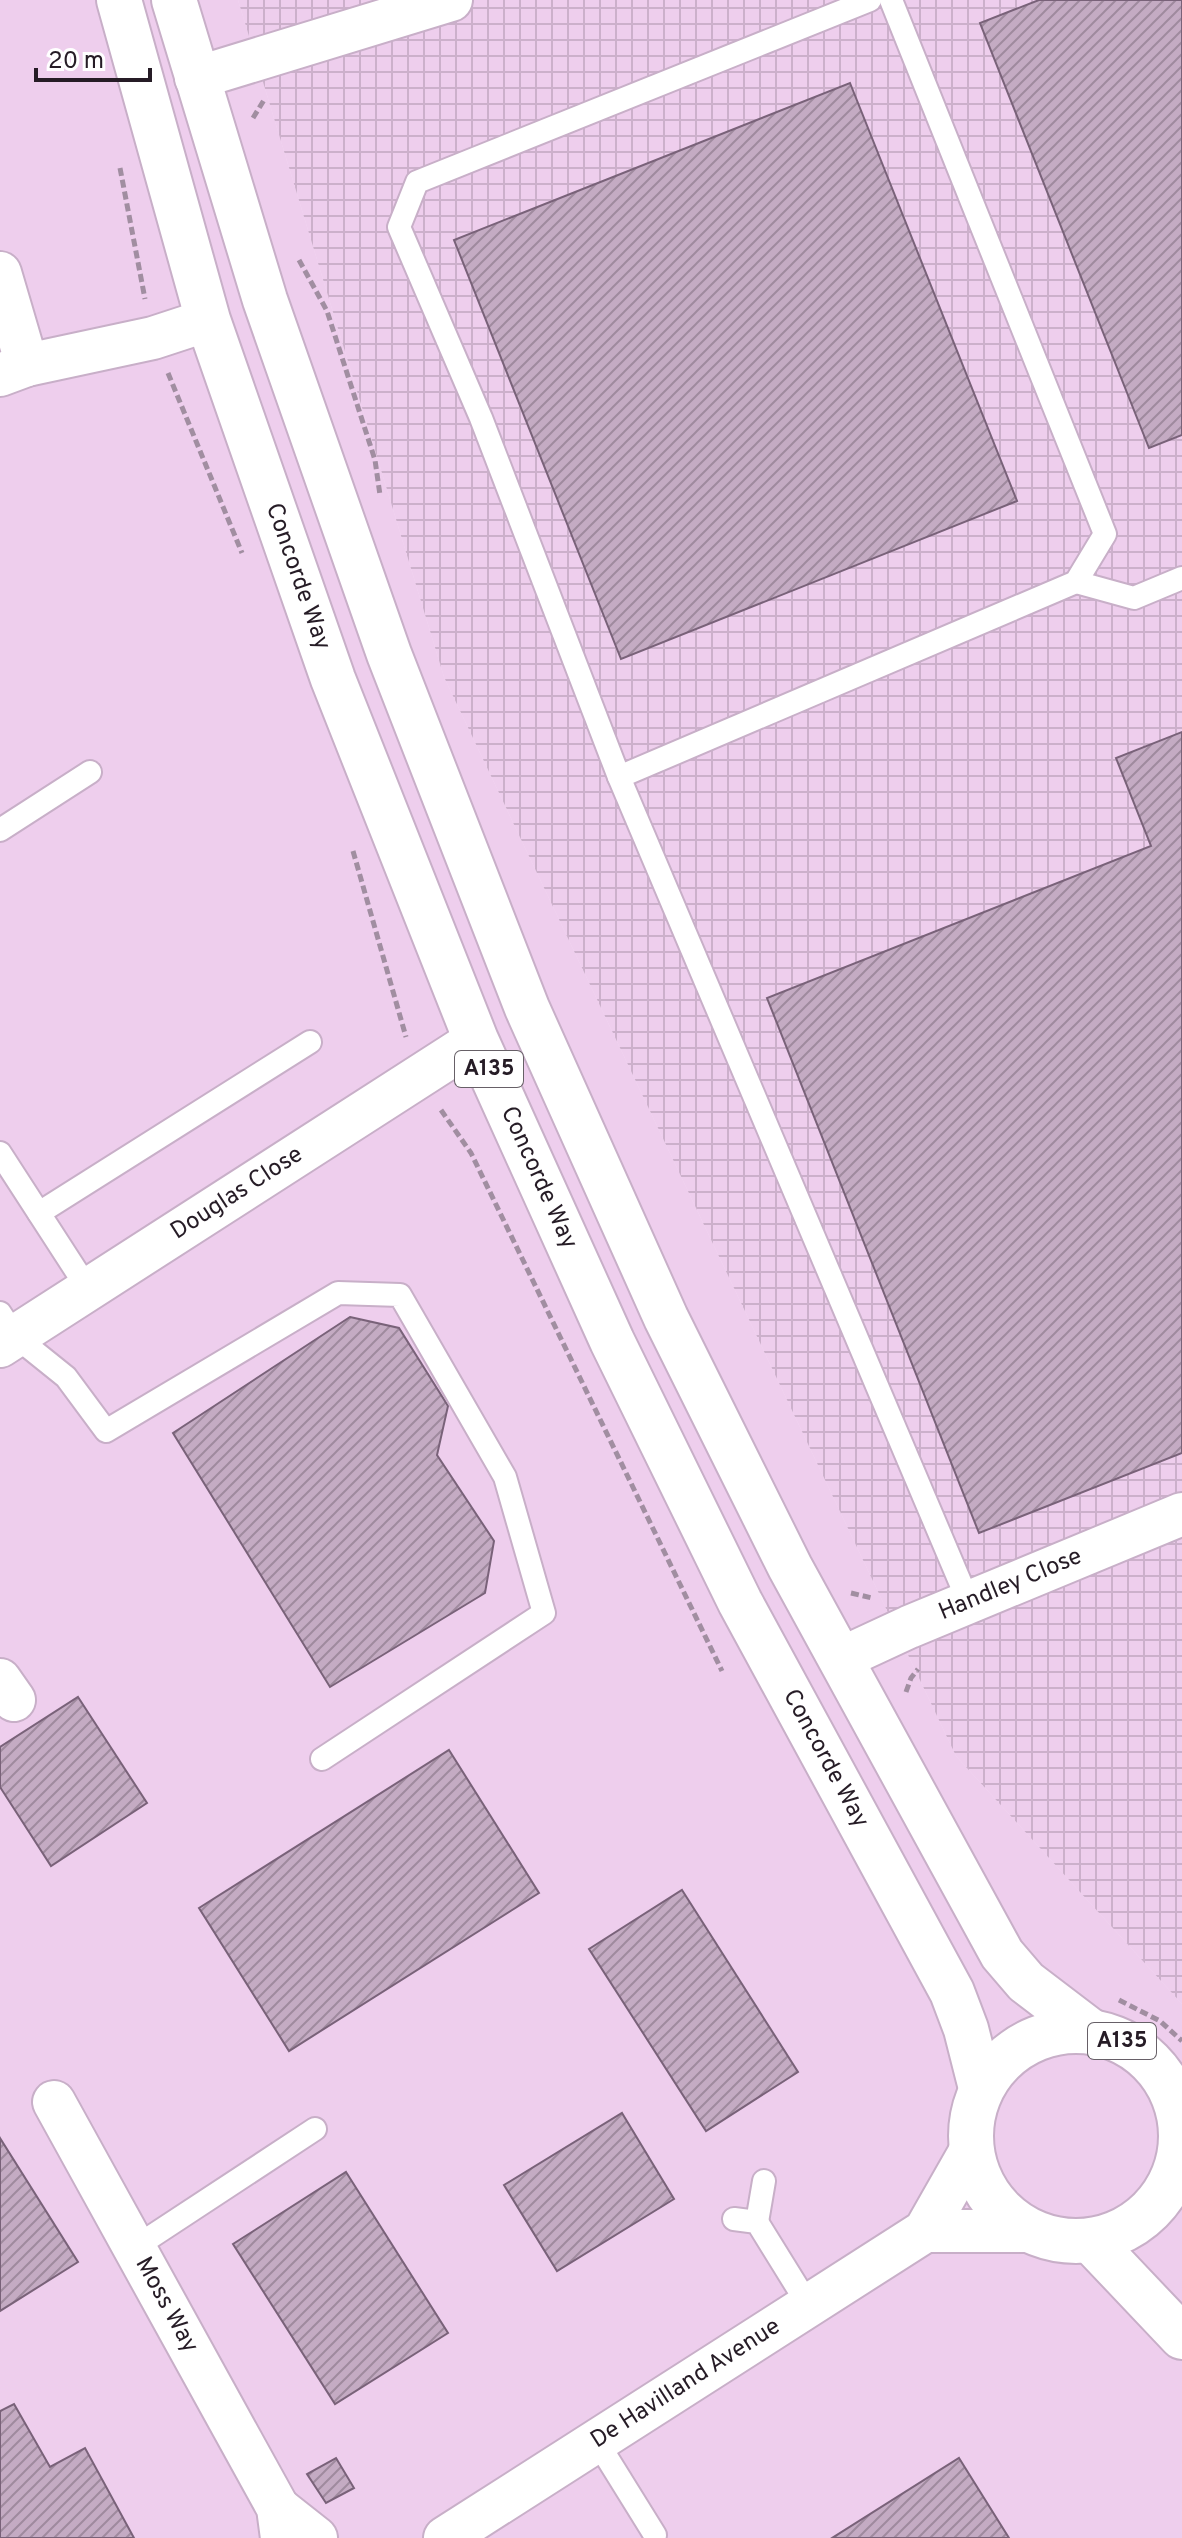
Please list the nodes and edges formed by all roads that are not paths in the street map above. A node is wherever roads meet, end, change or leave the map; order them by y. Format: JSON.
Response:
{"nodes":[{"id":1,"x":119,"y":0,"type":"edge"},
{"id":2,"x":174,"y":0,"type":"edge"},
{"id":3,"x":451,"y":0,"type":"edge"},
{"id":4,"x":870,"y":0,"type":"edge"},
{"id":5,"x":891,"y":0,"type":"edge"},
{"id":6,"x":196,"y":78,"type":"junction"},
{"id":7,"x":0,"y":273,"type":"edge"},
{"id":8,"x":208,"y":320,"type":"junction"},
{"id":9,"x":14,"y":370,"type":"edge"},
{"id":10,"x":1182,"y":578,"type":"edge"},
{"id":11,"x":1076,"y":582,"type":"junction"},
{"id":12,"x":90,"y":772,"type":"dead end"},
{"id":13,"x":619,"y":777,"type":"junction"},
{"id":14,"x":0,"y":830,"type":"edge"},
{"id":15,"x":476,"y":1040,"type":"junction"},
{"id":16,"x":310,"y":1042,"type":"dead end"},
{"id":17,"x":0,"y":1153,"type":"edge"},
{"id":18,"x":39,"y":1213,"type":"junction"},
{"id":19,"x":88,"y":1289,"type":"junction"},
{"id":20,"x":5,"y":1332,"type":"edge"},
{"id":21,"x":1182,"y":1514,"type":"edge"},
{"id":22,"x":969,"y":1603,"type":"junction"},
{"id":23,"x":840,"y":1659,"type":"junction"},
{"id":24,"x":322,"y":1759,"type":"dead end"},
{"id":25,"x":1100,"y":2013,"type":"junction"},
{"id":26,"x":981,"y":2088,"type":"junction"},
{"id":27,"x":54,"y":2102,"type":"dead end"},
{"id":28,"x":315,"y":2129,"type":"dead end"},
{"id":29,"x":970,"y":2152,"type":"junction"},
{"id":30,"x":1180,"y":2165,"type":"edge"},
{"id":31,"x":764,"y":2181,"type":"dead end"},
{"id":32,"x":925,"y":2231,"type":"junction"},
{"id":33,"x":1029,"y":2231,"type":"junction"},
{"id":34,"x":1091,"y":2241,"type":"junction"},
{"id":35,"x":134,"y":2248,"type":"junction"},
{"id":36,"x":809,"y":2306,"type":"junction"},
{"id":37,"x":1182,"y":2337,"type":"edge"},
{"id":38,"x":596,"y":2440,"type":"junction"},
{"id":39,"x":280,"y":2523,"type":"edge"},
{"id":40,"x":655,"y":2535,"type":"dead end"},
{"id":41,"x":316,"y":2538,"type":"edge"},
{"id":42,"x":445,"y":2538,"type":"edge"}],
"edges":[{"from":1,"to":8,"type":"main road","name":"Concorde Way","number":"A135"},
{"from":2,"to":6,"type":"main road","number":"A135"},
{"from":3,"to":6,"type":"street"},
{"from":4,"to":13,"type":"lane"},
{"from":5,"to":11,"type":"lane"},
{"from":6,"to":23,"type":"main road","number":"A135"},
{"from":7,"to":9,"type":"street"},
{"from":8,"to":9,"type":"street"},
{"from":8,"to":15,"type":"main road","name":"Concorde Way","number":"A135"},
{"from":10,"to":11,"type":"lane"},
{"from":11,"to":13,"type":"lane"},
{"from":12,"to":14,"type":"lane"},
{"from":13,"to":22,"type":"lane"},
{"from":15,"to":19,"type":"street","name":"Douglas Close"},
{"from":15,"to":26,"type":"main road","name":"Concorde Way","number":"A135"},
{"from":16,"to":18,"type":"lane"},
{"from":17,"to":18,"type":"lane"},
{"from":18,"to":19,"type":"lane"},
{"from":19,"to":20,"type":"street","name":"Douglas Close"},
{"from":20,"to":24,"type":"lane"},
{"from":21,"to":22,"type":"street","name":"Handley Close"},
{"from":22,"to":23,"type":"street","name":"Handley Close"},
{"from":23,"to":25,"type":"main road","number":"A135"},
{"from":25,"to":26,"type":"main road","number":"A135"},
{"from":25,"to":30,"type":"main road","number":"A135"},
{"from":26,"to":29,"type":"main road","number":"A135"},
{"from":27,"to":35,"type":"street","name":"Moss Way"},
{"from":28,"to":35,"type":"lane"},
{"from":29,"to":32,"type":"street"},
{"from":29,"to":33,"type":"main road","number":"A135"},
{"from":30,"to":34,"type":"main road","number":"A135"},
{"from":31,"to":36,"type":"lane"},
{"from":32,"to":33,"type":"street"},
{"from":32,"to":36,"type":"street","name":"De Havilland Avenue"},
{"from":33,"to":34,"type":"main road","number":"A135"},
{"from":34,"to":37,"type":"main road"},
{"from":35,"to":39,"type":"street","name":"Moss Way"},
{"from":36,"to":38,"type":"street","name":"De Havilland Avenue"},
{"from":38,"to":40,"type":"lane"},
{"from":38,"to":42,"type":"street","name":"De Havilland Avenue"},
{"from":39,"to":41,"type":"street"}]}
